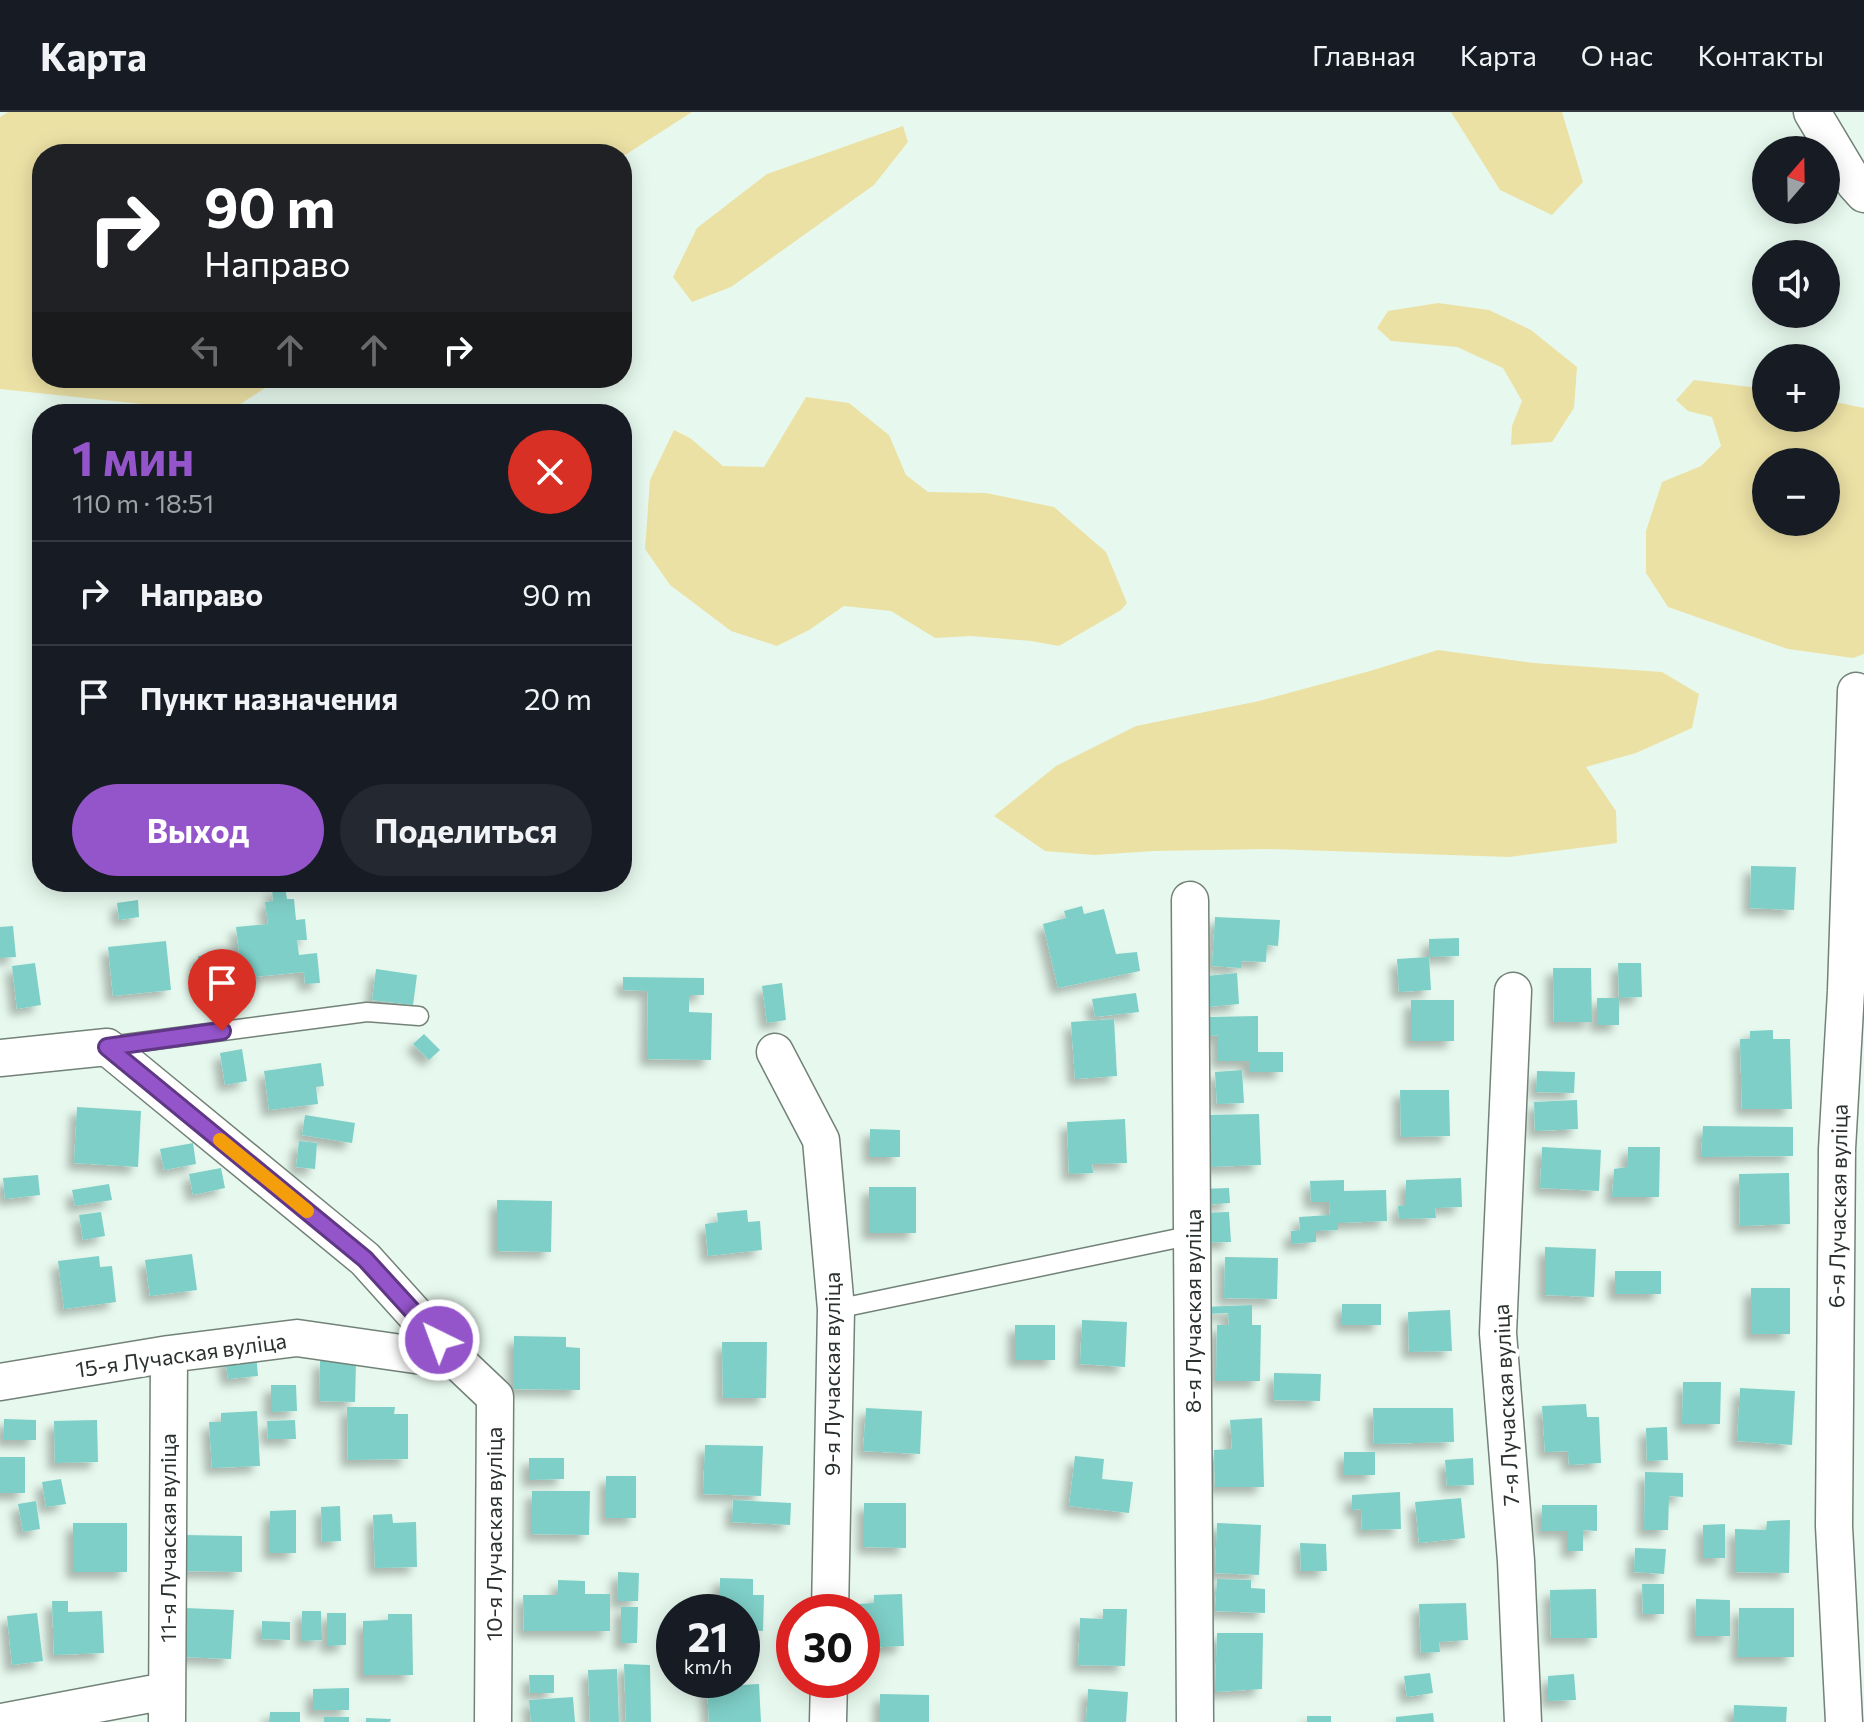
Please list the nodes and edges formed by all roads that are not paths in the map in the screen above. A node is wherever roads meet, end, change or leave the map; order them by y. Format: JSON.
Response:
{"nodes":[{"id":1,"x":1812,"y":112,"type":"edge"},
{"id":2,"x":1864,"y":194,"type":"edge"},
{"id":3,"x":1860,"y":691,"type":"edge"},
{"id":4,"x":1190,"y":900,"type":"dead end"},
{"id":5,"x":1513,"y":991,"type":"dead end"},
{"id":6,"x":419,"y":1016,"type":"dead end"},
{"id":7,"x":107,"y":1047,"type":"junction"},
{"id":8,"x":775,"y":1052,"type":"dead end"},
{"id":9,"x":0,"y":1058,"type":"edge"},
{"id":10,"x":1193,"y":1235,"type":"junction"},
{"id":11,"x":836,"y":1309,"type":"junction"},
{"id":12,"x":169,"y":1354,"type":"junction"},
{"id":13,"x":457,"y":1361,"type":"junction"},
{"id":14,"x":0,"y":1382,"type":"edge"},
{"id":15,"x":830,"y":1594,"type":"edge"},
{"id":16,"x":829,"y":1698,"type":"edge"},
{"id":17,"x":166,"y":1707,"type":"edge"},
{"id":18,"x":2,"y":1722,"type":"edge"},
{"id":19,"x":493,"y":1722,"type":"edge"},
{"id":20,"x":828,"y":1722,"type":"edge"},
{"id":21,"x":1195,"y":1722,"type":"edge"},
{"id":22,"x":1523,"y":1722,"type":"edge"},
{"id":23,"x":1844,"y":1722,"type":"edge"}],
"edges":[{"from":1,"to":2,"type":"street"},
{"from":3,"to":23,"type":"street","name":"6-я Лучаская вуліца"},
{"from":4,"to":10,"type":"street","name":"8-я Лучаская вуліца"},
{"from":5,"to":22,"type":"street","name":"7-я Лучаская вуліца"},
{"from":6,"to":7,"type":"lane"},
{"from":7,"to":9,"type":"street"},
{"from":7,"to":13,"type":"street","name":"10-я Лучаская вуліца"},
{"from":8,"to":11,"type":"street","name":"9-я Лучаская вуліца"},
{"from":10,"to":11,"type":"lane"},
{"from":10,"to":21,"type":"street","name":"8-я Лучаская вуліца"},
{"from":11,"to":15,"type":"street","name":"9-я Лучаская вуліца"},
{"from":12,"to":13,"type":"street","name":"15-я Лучаская вуліца"},
{"from":12,"to":14,"type":"street","name":"15-я Лучаская вуліца"},
{"from":12,"to":17,"type":"street","name":"11-я Лучаская вуліца"},
{"from":13,"to":19,"type":"street","name":"10-я Лучаская вуліца"},
{"from":16,"to":20,"type":"street"},
{"from":17,"to":18,"type":"street"}]}
